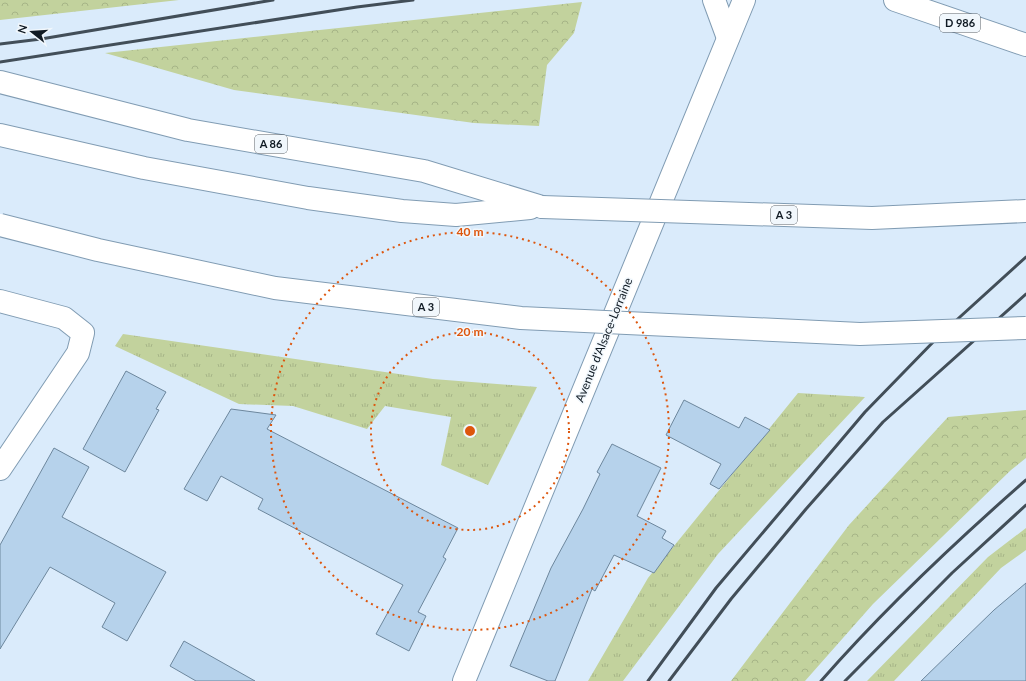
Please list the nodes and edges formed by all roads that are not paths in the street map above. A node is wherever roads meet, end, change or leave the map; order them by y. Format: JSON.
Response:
{"nodes":[{"id":1,"x":714,"y":0,"type":"edge"},
{"id":2,"x":744,"y":0,"type":"edge"},
{"id":3,"x":895,"y":0,"type":"edge"},
{"id":4,"x":728,"y":38,"type":"junction"},
{"id":5,"x":1026,"y":46,"type":"edge"},
{"id":6,"x":0,"y":82,"type":"edge"},
{"id":7,"x":0,"y":135,"type":"edge"},
{"id":8,"x":542,"y":207,"type":"junction"},
{"id":9,"x":1026,"y":211,"type":"edge"},
{"id":10,"x":0,"y":225,"type":"edge"},
{"id":11,"x":0,"y":301,"type":"edge"},
{"id":12,"x":1026,"y":328,"type":"edge"},
{"id":13,"x":0,"y":469,"type":"edge"},
{"id":14,"x":464,"y":681,"type":"edge"}],
"edges":[{"from":1,"to":4,"type":"main road"},
{"from":2,"to":4,"type":"main road","name":"Avenue d'Alsace-Lorraine"},
{"from":3,"to":5,"type":"main road","number":"D 986"},
{"from":4,"to":14,"type":"main road","name":"Avenue d'Alsace-Lorraine"},
{"from":6,"to":8,"type":"main road","number":"A 86"},
{"from":7,"to":8,"type":"main road","number":"A 3"},
{"from":8,"to":9,"type":"main road","number":"A 3","bridge":true},
{"from":10,"to":12,"type":"main road","number":"A 3","bridge":true},
{"from":11,"to":13,"type":"main road"}]}
